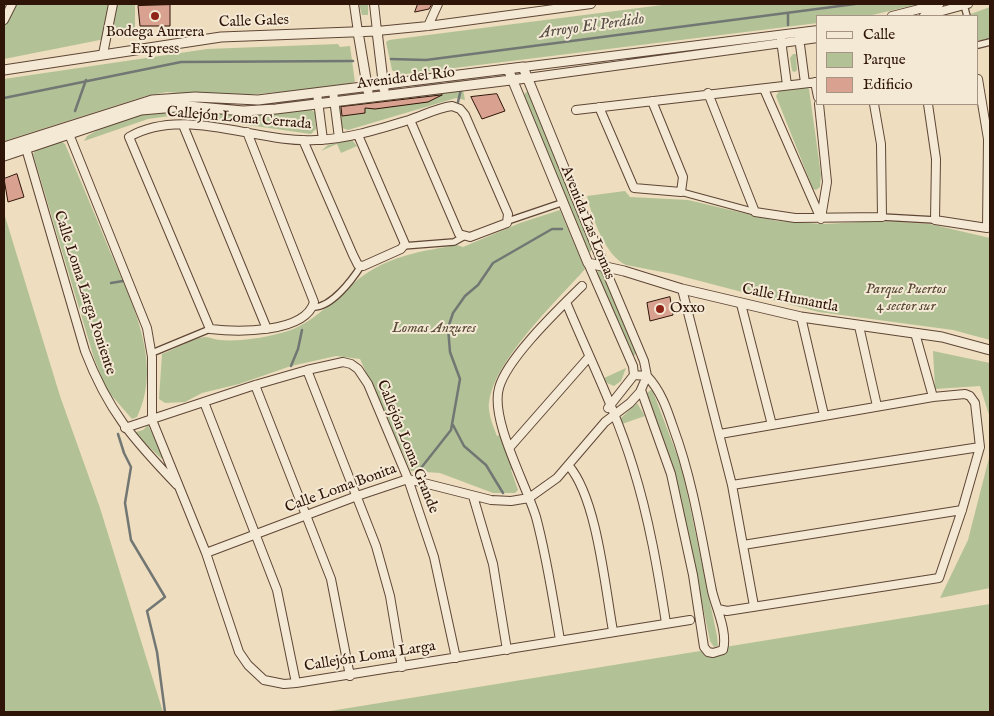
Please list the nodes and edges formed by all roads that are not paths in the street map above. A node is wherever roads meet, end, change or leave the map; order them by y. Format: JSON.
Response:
{"nodes":[{"id":1,"x":12,"y":4,"type":"edge"},
{"id":2,"x":113,"y":4,"type":"edge"},
{"id":3,"x":354,"y":4,"type":"edge"},
{"id":4,"x":374,"y":4,"type":"edge"},
{"id":5,"x":438,"y":4,"type":"edge"},
{"id":6,"x":591,"y":4,"type":"edge"},
{"id":7,"x":939,"y":4,"type":"edge"},
{"id":8,"x":966,"y":4,"type":"edge"},
{"id":9,"x":896,"y":15,"type":"edge"},
{"id":10,"x":928,"y":15,"type":"edge"},
{"id":11,"x":4,"y":20,"type":"edge"},
{"id":12,"x":428,"y":26,"type":"junction"},
{"id":13,"x":377,"y":30,"type":"junction"},
{"id":14,"x":816,"y":31,"type":"edge"},
{"id":15,"x":358,"y":32,"type":"junction"},
{"id":16,"x":799,"y":37,"type":"junction"},
{"id":17,"x":816,"y":38,"type":"edge"},
{"id":18,"x":781,"y":40,"type":"junction"},
{"id":19,"x":103,"y":54,"type":"junction"},
{"id":20,"x":523,"y":67,"type":"junction"},
{"id":21,"x":508,"y":69,"type":"junction"},
{"id":22,"x":4,"y":70,"type":"edge"},
{"id":23,"x":527,"y":78,"type":"junction"},
{"id":24,"x":512,"y":80,"type":"junction"},
{"id":25,"x":383,"y":81,"type":"junction"},
{"id":26,"x":816,"y":82,"type":"edge"},
{"id":27,"x":805,"y":83,"type":"junction"},
{"id":28,"x":367,"y":84,"type":"junction"},
{"id":29,"x":979,"y":85,"type":"edge"},
{"id":30,"x":787,"y":86,"type":"junction"},
{"id":31,"x":764,"y":88,"type":"junction"},
{"id":32,"x":333,"y":91,"type":"junction"},
{"id":33,"x":708,"y":94,"type":"junction"},
{"id":34,"x":384,"y":95,"type":"junction"},
{"id":35,"x":368,"y":97,"type":"junction"},
{"id":36,"x":318,"y":98,"type":"junction"},
{"id":37,"x":652,"y":100,"type":"junction"},
{"id":38,"x":334,"y":101,"type":"junction"},
{"id":39,"x":819,"y":105,"type":"edge"},
{"id":40,"x":874,"y":105,"type":"edge"},
{"id":41,"x":928,"y":105,"type":"edge"},
{"id":42,"x":599,"y":107,"type":"junction"},
{"id":43,"x":576,"y":110,"type":"dead end"},
{"id":44,"x":410,"y":120,"type":"junction"},
{"id":45,"x":183,"y":125,"type":"junction"},
{"id":46,"x":67,"y":131,"type":"junction"},
{"id":47,"x":247,"y":132,"type":"junction"},
{"id":48,"x":358,"y":135,"type":"junction"},
{"id":49,"x":339,"y":138,"type":"junction"},
{"id":50,"x":303,"y":140,"type":"junction"},
{"id":51,"x":323,"y":140,"type":"junction"},
{"id":52,"x":25,"y":145,"type":"junction"},
{"id":53,"x":4,"y":147,"type":"edge"},
{"id":54,"x":4,"y":156,"type":"edge"},
{"id":55,"x":681,"y":192,"type":"junction"},
{"id":56,"x":564,"y":202,"type":"junction"},
{"id":57,"x":754,"y":212,"type":"junction"},
{"id":58,"x":882,"y":217,"type":"junction"},
{"id":59,"x":821,"y":219,"type":"junction"},
{"id":60,"x":935,"y":220,"type":"junction"},
{"id":61,"x":508,"y":221,"type":"junction"},
{"id":62,"x":988,"y":229,"type":"edge"},
{"id":63,"x":462,"y":237,"type":"junction"},
{"id":64,"x":404,"y":246,"type":"junction"},
{"id":65,"x":588,"y":263,"type":"junction"},
{"id":66,"x":361,"y":266,"type":"junction"},
{"id":67,"x":604,"y":266,"type":"junction"},
{"id":68,"x":582,"y":286,"type":"dead end"},
{"id":69,"x":682,"y":289,"type":"junction"},
{"id":70,"x":566,"y":302,"type":"junction"},
{"id":71,"x":741,"y":304,"type":"junction"},
{"id":72,"x":313,"y":307,"type":"junction"},
{"id":73,"x":801,"y":317,"type":"junction"},
{"id":74,"x":859,"y":326,"type":"junction"},
{"id":75,"x":210,"y":329,"type":"junction"},
{"id":76,"x":267,"y":329,"type":"junction"},
{"id":77,"x":916,"y":333,"type":"junction"},
{"id":78,"x":990,"y":350,"type":"edge"},
{"id":79,"x":152,"y":353,"type":"junction"},
{"id":80,"x":589,"y":357,"type":"junction"},
{"id":81,"x":307,"y":370,"type":"junction"},
{"id":82,"x":634,"y":375,"type":"junction"},
{"id":83,"x":647,"y":376,"type":"junction"},
{"id":84,"x":255,"y":385,"type":"junction"},
{"id":85,"x":641,"y":390,"type":"junction"},
{"id":86,"x":934,"y":397,"type":"junction"},
{"id":87,"x":204,"y":402,"type":"junction"},
{"id":88,"x":609,"y":404,"type":"junction"},
{"id":89,"x":877,"y":406,"type":"junction"},
{"id":90,"x":614,"y":415,"type":"junction"},
{"id":91,"x":824,"y":415,"type":"junction"},
{"id":92,"x":152,"y":420,"type":"junction"},
{"id":93,"x":605,"y":422,"type":"junction"},
{"id":94,"x":772,"y":424,"type":"junction"},
{"id":95,"x":125,"y":428,"type":"junction"},
{"id":96,"x":720,"y":434,"type":"junction"},
{"id":97,"x":510,"y":447,"type":"junction"},
{"id":98,"x":980,"y":447,"type":"junction"},
{"id":99,"x":569,"y":466,"type":"junction"},
{"id":100,"x":408,"y":479,"type":"junction"},
{"id":101,"x":732,"y":484,"type":"junction"},
{"id":102,"x":180,"y":488,"type":"junction"},
{"id":103,"x":357,"y":496,"type":"junction"},
{"id":104,"x":473,"y":496,"type":"junction"},
{"id":105,"x":529,"y":498,"type":"junction"},
{"id":106,"x":962,"y":510,"type":"junction"},
{"id":107,"x":308,"y":515,"type":"junction"},
{"id":108,"x":256,"y":534,"type":"junction"},
{"id":109,"x":743,"y":545,"type":"junction"},
{"id":110,"x":206,"y":553,"type":"junction"},
{"id":111,"x":754,"y":606,"type":"junction"},
{"id":112,"x":718,"y":609,"type":"junction"},
{"id":113,"x":690,"y":620,"type":"dead end"},
{"id":114,"x":666,"y":623,"type":"junction"},
{"id":115,"x":613,"y":631,"type":"junction"},
{"id":116,"x":560,"y":640,"type":"junction"},
{"id":117,"x":507,"y":650,"type":"junction"},
{"id":118,"x":456,"y":658,"type":"junction"},
{"id":119,"x":402,"y":667,"type":"junction"},
{"id":120,"x":350,"y":676,"type":"junction"},
{"id":121,"x":296,"y":683,"type":"junction"}],
"edges":[{"from":1,"to":11,"type":"street"},
{"from":2,"to":19,"type":"street"},
{"from":3,"to":15,"type":"street"},
{"from":4,"to":13,"type":"street"},
{"from":5,"to":12,"type":"street"},
{"from":6,"to":12,"type":"street"},
{"from":7,"to":9,"type":"street"},
{"from":8,"to":10,"type":"street"},
{"from":12,"to":13,"type":"street"},
{"from":13,"to":15,"type":"street","name":"Calle Gales"},
{"from":13,"to":25,"type":"street"},
{"from":14,"to":16,"type":"street","name":"Avenida del Río"},
{"from":15,"to":19,"type":"street","name":"Calle Gales"},
{"from":15,"to":28,"type":"street"},
{"from":16,"to":17,"type":"street","name":"Avenida del Río"},
{"from":16,"to":18,"type":"street","name":"Avenida del Río"},
{"from":16,"to":27,"type":"street"},
{"from":18,"to":20,"type":"street","name":"Avenida del Río"},
{"from":18,"to":23,"type":"street","name":"Avenida del Río"},
{"from":18,"to":30,"type":"street"},
{"from":19,"to":22,"type":"street","name":"Calle Gales"},
{"from":20,"to":21,"type":"street","name":"Avenida del Río"},
{"from":20,"to":23,"type":"street","name":"Avenida Las Lomas"},
{"from":21,"to":24,"type":"street","name":"Avenida Las Lomas"},
{"from":21,"to":25,"type":"street","name":"Avenida del Río"},
{"from":23,"to":24,"type":"street","name":"Avenida del Río"},
{"from":23,"to":67,"type":"street","name":"Avenida Las Lomas"},
{"from":24,"to":34,"type":"street","name":"Avenida del Río"},
{"from":24,"to":56,"type":"street","name":"Avenida Las Lomas"},
{"from":25,"to":28,"type":"street","name":"Avenida del Río"},
{"from":25,"to":34,"type":"street"},
{"from":26,"to":27,"type":"street"},
{"from":27,"to":30,"type":"street"},
{"from":28,"to":32,"type":"street","name":"Avenida del Río"},
{"from":28,"to":35,"type":"street"},
{"from":29,"to":62,"type":"street"},
{"from":30,"to":31,"type":"street"},
{"from":31,"to":33,"type":"street"},
{"from":31,"to":59,"type":"street"},
{"from":32,"to":36,"type":"street","name":"Avenida del Río"},
{"from":32,"to":38,"type":"street"},
{"from":33,"to":37,"type":"street"},
{"from":33,"to":57,"type":"street"},
{"from":34,"to":35,"type":"street","name":"Avenida del Río"},
{"from":35,"to":38,"type":"street","name":"Avenida del Río"},
{"from":36,"to":38,"type":"street","name":"Avenida del Río"},
{"from":36,"to":46,"type":"street","name":"Avenida del Río"},
{"from":36,"to":51,"type":"street"},
{"from":37,"to":42,"type":"street"},
{"from":37,"to":55,"type":"street"},
{"from":38,"to":49,"type":"street"},
{"from":39,"to":59,"type":"street"},
{"from":40,"to":58,"type":"street"},
{"from":41,"to":60,"type":"street"},
{"from":42,"to":43,"type":"street"},
{"from":42,"to":55,"type":"street"},
{"from":44,"to":48,"type":"street","name":"Callejón Loma Cerrada"},
{"from":44,"to":61,"type":"street","name":"Callejón Loma Cerrada"},
{"from":44,"to":63,"type":"street"},
{"from":45,"to":47,"type":"street","name":"Callejón Loma Cerrada"},
{"from":45,"to":75,"type":"street","name":"Callejón Loma Cerrada"},
{"from":45,"to":76,"type":"street"},
{"from":46,"to":52,"type":"street","name":"Avenida del Río"},
{"from":46,"to":79,"type":"street"},
{"from":47,"to":50,"type":"street","name":"Callejón Loma Cerrada"},
{"from":47,"to":72,"type":"street"},
{"from":48,"to":49,"type":"street","name":"Callejón Loma Cerrada"},
{"from":48,"to":64,"type":"street"},
{"from":49,"to":51,"type":"street","name":"Callejón Loma Cerrada"},
{"from":50,"to":51,"type":"street","name":"Callejón Loma Cerrada"},
{"from":50,"to":66,"type":"street"},
{"from":52,"to":53,"type":"street","name":"Avenida del Río"},
{"from":52,"to":54,"type":"street","name":"Avenida del Río"},
{"from":52,"to":95,"type":"street","name":"Calle Loma Larga Poniente"},
{"from":55,"to":57,"type":"street"},
{"from":56,"to":61,"type":"street"},
{"from":56,"to":65,"type":"street","name":"Avenida Las Lomas"},
{"from":57,"to":59,"type":"street"},
{"from":58,"to":59,"type":"street"},
{"from":58,"to":60,"type":"street"},
{"from":60,"to":62,"type":"street"},
{"from":61,"to":63,"type":"street"},
{"from":63,"to":64,"type":"street"},
{"from":64,"to":66,"type":"street"},
{"from":65,"to":67,"type":"street","name":"Calle Humantla"},
{"from":65,"to":82,"type":"street","name":"Avenida Las Lomas"},
{"from":66,"to":72,"type":"street"},
{"from":67,"to":69,"type":"street","name":"Calle Humantla"},
{"from":67,"to":83,"type":"street","name":"Avenida Las Lomas"},
{"from":68,"to":70,"type":"street"},
{"from":69,"to":71,"type":"street","name":"Calle Humantla"},
{"from":69,"to":96,"type":"street"},
{"from":70,"to":80,"type":"street"},
{"from":70,"to":97,"type":"street"},
{"from":71,"to":73,"type":"street","name":"Calle Humantla"},
{"from":71,"to":94,"type":"street"},
{"from":72,"to":76,"type":"street"},
{"from":73,"to":74,"type":"street","name":"Calle Humantla"},
{"from":73,"to":91,"type":"street"},
{"from":74,"to":77,"type":"street","name":"Calle Humantla"},
{"from":74,"to":89,"type":"street"},
{"from":75,"to":76,"type":"street"},
{"from":75,"to":79,"type":"street"},
{"from":77,"to":78,"type":"street","name":"Calle Humantla"},
{"from":77,"to":86,"type":"street"},
{"from":79,"to":92,"type":"street"},
{"from":80,"to":88,"type":"street"},
{"from":80,"to":97,"type":"street"},
{"from":81,"to":84,"type":"street","name":"Callejón Loma Grande"},
{"from":81,"to":100,"type":"street","name":"Callejón Loma Grande"},
{"from":81,"to":103,"type":"street"},
{"from":82,"to":83,"type":"street"},
{"from":82,"to":88,"type":"street","name":"Calle Loma Bonita"},
{"from":83,"to":85,"type":"street","name":"Calle Loma Bonita"},
{"from":83,"to":112,"type":"street","name":"Avenida Las Lomas"},
{"from":84,"to":87,"type":"street","name":"Callejón Loma Grande"},
{"from":84,"to":107,"type":"street"},
{"from":85,"to":90,"type":"street","name":"Calle Loma Bonita"},
{"from":85,"to":112,"type":"street","name":"Avenida Las Lomas"},
{"from":86,"to":89,"type":"street"},
{"from":86,"to":98,"type":"street"},
{"from":87,"to":92,"type":"street","name":"Callejón Loma Grande"},
{"from":87,"to":108,"type":"street"},
{"from":88,"to":90,"type":"street"},
{"from":88,"to":93,"type":"street","name":"Calle Loma Bonita"},
{"from":89,"to":91,"type":"street"},
{"from":90,"to":93,"type":"street","name":"Calle Loma Bonita"},
{"from":90,"to":114,"type":"street"},
{"from":91,"to":94,"type":"street"},
{"from":92,"to":95,"type":"street","name":"Callejón Loma Grande"},
{"from":92,"to":102,"type":"street","name":"Callejón Loma Larga"},
{"from":93,"to":99,"type":"street","name":"Calle Loma Bonita"},
{"from":94,"to":96,"type":"street"},
{"from":95,"to":102,"type":"street","name":"Calle Loma Larga Poniente"},
{"from":96,"to":101,"type":"street"},
{"from":97,"to":105,"type":"street"},
{"from":98,"to":101,"type":"street"},
{"from":98,"to":106,"type":"street"},
{"from":99,"to":105,"type":"street","name":"Calle Loma Bonita"},
{"from":99,"to":115,"type":"street"},
{"from":100,"to":103,"type":"street","name":"Calle Loma Bonita"},
{"from":100,"to":104,"type":"street","name":"Calle Loma Bonita"},
{"from":100,"to":118,"type":"street","name":"Callejón Loma Grande"},
{"from":101,"to":109,"type":"street"},
{"from":102,"to":110,"type":"street","name":"Callejón Loma Larga"},
{"from":103,"to":107,"type":"street","name":"Calle Loma Bonita"},
{"from":103,"to":119,"type":"street"},
{"from":104,"to":105,"type":"street","name":"Calle Loma Bonita"},
{"from":104,"to":117,"type":"street"},
{"from":105,"to":116,"type":"street"},
{"from":106,"to":109,"type":"street"},
{"from":106,"to":111,"type":"street"},
{"from":107,"to":108,"type":"street","name":"Calle Loma Bonita"},
{"from":107,"to":120,"type":"street"},
{"from":108,"to":110,"type":"street","name":"Calle Loma Bonita"},
{"from":108,"to":121,"type":"street"},
{"from":109,"to":111,"type":"street"},
{"from":110,"to":121,"type":"street","name":"Callejón Loma Larga"},
{"from":111,"to":112,"type":"street"},
{"from":113,"to":114,"type":"street","name":"Callejón Loma Larga"},
{"from":114,"to":115,"type":"street","name":"Callejón Loma Larga"},
{"from":115,"to":116,"type":"street","name":"Callejón Loma Larga"},
{"from":116,"to":117,"type":"street","name":"Callejón Loma Larga"},
{"from":117,"to":118,"type":"street","name":"Callejón Loma Larga"},
{"from":118,"to":119,"type":"street","name":"Callejón Loma Larga"},
{"from":119,"to":120,"type":"street","name":"Callejón Loma Larga"},
{"from":120,"to":121,"type":"street","name":"Callejón Loma Larga"}]}
